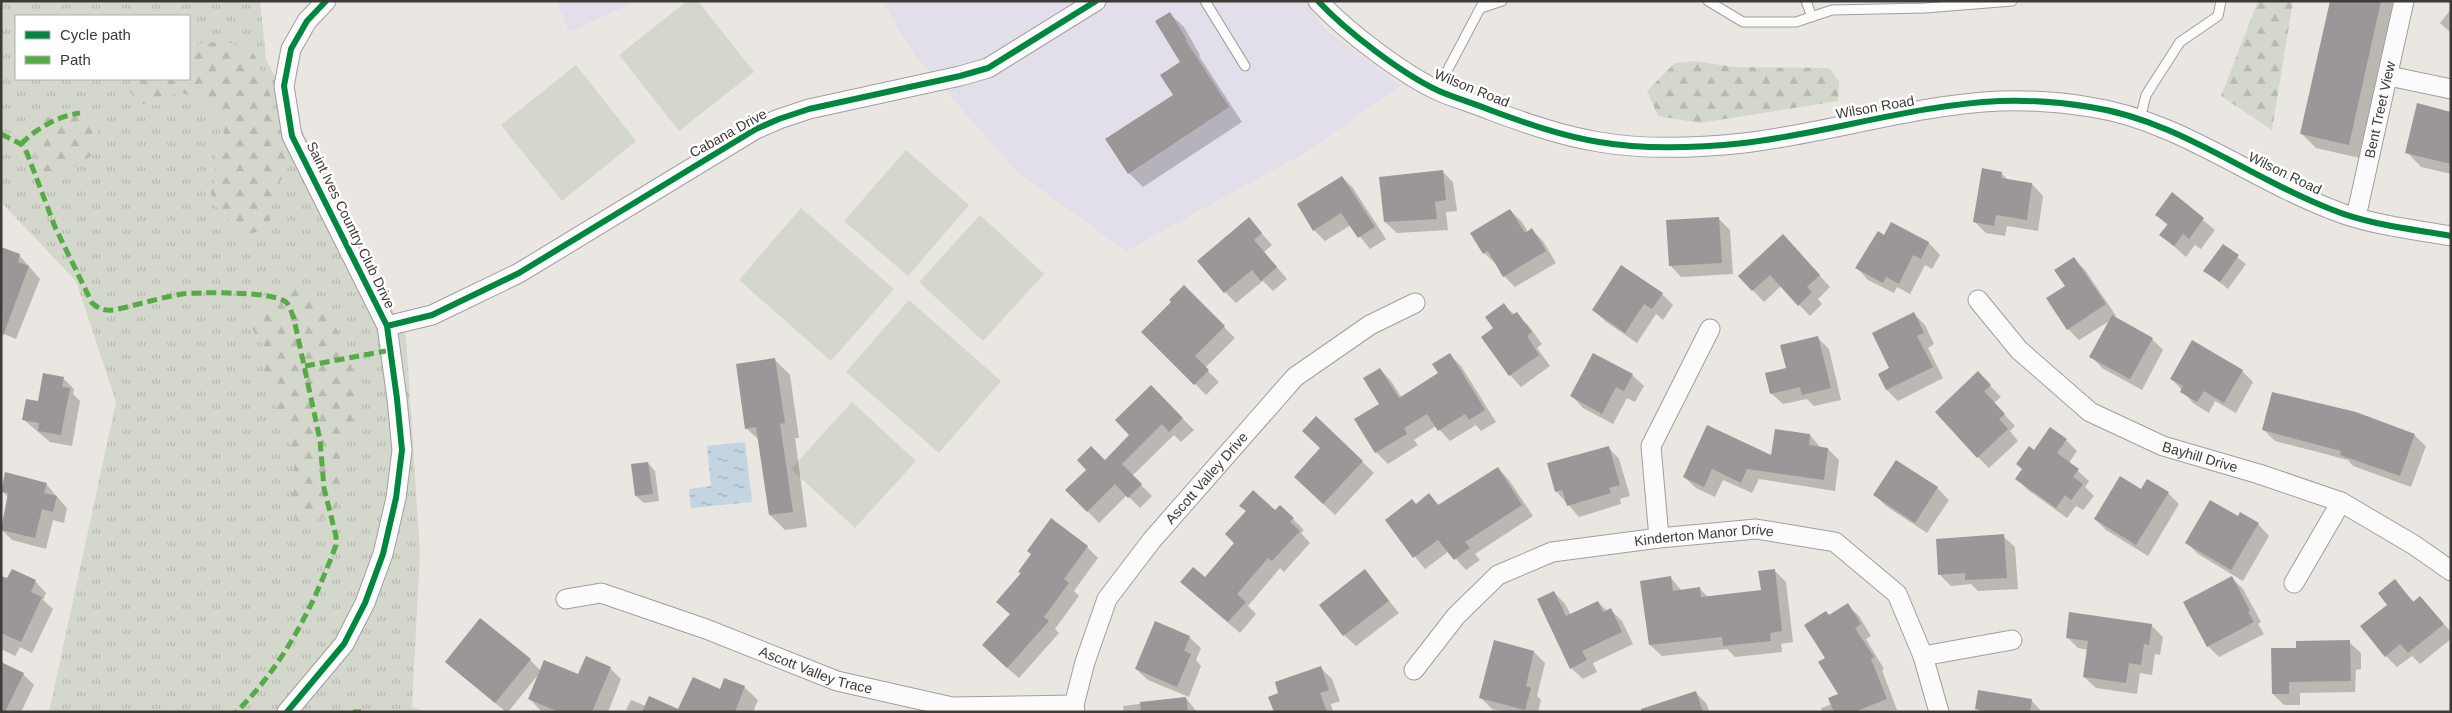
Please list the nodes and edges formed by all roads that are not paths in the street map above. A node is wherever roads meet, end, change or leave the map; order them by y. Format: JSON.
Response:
{"nodes":[{"id":1,"x":326,"y":1,"type":"edge"},
{"id":2,"x":1096,"y":1,"type":"edge"},
{"id":3,"x":1205,"y":1,"type":"edge"},
{"id":4,"x":1318,"y":1,"type":"edge"},
{"id":5,"x":1502,"y":1,"type":"edge"},
{"id":6,"x":1708,"y":1,"type":"edge"},
{"id":7,"x":1806,"y":1,"type":"edge"},
{"id":8,"x":2012,"y":1,"type":"edge"},
{"id":9,"x":2221,"y":1,"type":"edge"},
{"id":10,"x":2404,"y":1,"type":"edge"},
{"id":11,"x":1483,"y":5,"type":"edge"},
{"id":12,"x":1812,"y":17,"type":"junction"},
{"id":13,"x":1245,"y":66,"type":"dead end"},
{"id":14,"x":2389,"y":76,"type":"junction"},
{"id":15,"x":2451,"y":89,"type":"edge"},
{"id":16,"x":1437,"y":90,"type":"junction"},
{"id":17,"x":2140,"y":119,"type":"junction"},
{"id":18,"x":2356,"y":217,"type":"junction"},
{"id":19,"x":2451,"y":236,"type":"edge"},
{"id":20,"x":1978,"y":300,"type":"dead end"},
{"id":21,"x":1415,"y":303,"type":"dead end"},
{"id":22,"x":387,"y":326,"type":"junction"},
{"id":23,"x":1710,"y":328,"type":"dead end"},
{"id":24,"x":2341,"y":502,"type":"junction"},
{"id":25,"x":1659,"y":538,"type":"junction"},
{"id":26,"x":2451,"y":571,"type":"edge"},
{"id":27,"x":2294,"y":583,"type":"dead end"},
{"id":28,"x":566,"y":599,"type":"dead end"},
{"id":29,"x":2012,"y":640,"type":"dead end"},
{"id":30,"x":1923,"y":656,"type":"junction"},
{"id":31,"x":1414,"y":670,"type":"dead end"},
{"id":32,"x":1075,"y":708,"type":"edge"},
{"id":33,"x":287,"y":712,"type":"edge"},
{"id":34,"x":1939,"y":712,"type":"edge"}],
"edges":[{"from":1,"to":22,"type":"street","name":"Saint Ives Country Club Drive"},
{"from":2,"to":22,"type":"street","name":"Cabana Drive"},
{"from":3,"to":13,"type":"lane"},
{"from":4,"to":16,"type":"street","name":"Wilson Road"},
{"from":5,"to":11,"type":"lane"},
{"from":6,"to":12,"type":"lane"},
{"from":7,"to":12,"type":"lane"},
{"from":8,"to":12,"type":"lane"},
{"from":9,"to":17,"type":"lane"},
{"from":10,"to":14,"type":"street","name":"Bent Treet View"},
{"from":11,"to":16,"type":"lane"},
{"from":14,"to":15,"type":"street"},
{"from":14,"to":18,"type":"street","name":"Bent Treet View"},
{"from":16,"to":17,"type":"street","name":"Wilson Road"},
{"from":17,"to":18,"type":"street","name":"Wilson Road"},
{"from":18,"to":19,"type":"street","name":"Wilson Road"},
{"from":20,"to":24,"type":"street","name":"Bayhill Drive"},
{"from":21,"to":32,"type":"street","name":"Ascott Valley Drive"},
{"from":22,"to":33,"type":"street","name":"Saint Ives Country Club Drive"},
{"from":23,"to":25,"type":"street"},
{"from":24,"to":26,"type":"street","name":"Bayhill Drive"},
{"from":24,"to":27,"type":"street"},
{"from":25,"to":30,"type":"street","name":"Kinderton Manor Drive"},
{"from":25,"to":31,"type":"street","name":"Kinderton Manor Drive"},
{"from":28,"to":32,"type":"street","name":"Ascott Valley Trace"},
{"from":29,"to":30,"type":"street"},
{"from":30,"to":34,"type":"street","name":"Kinderton Manor Drive"}]}
